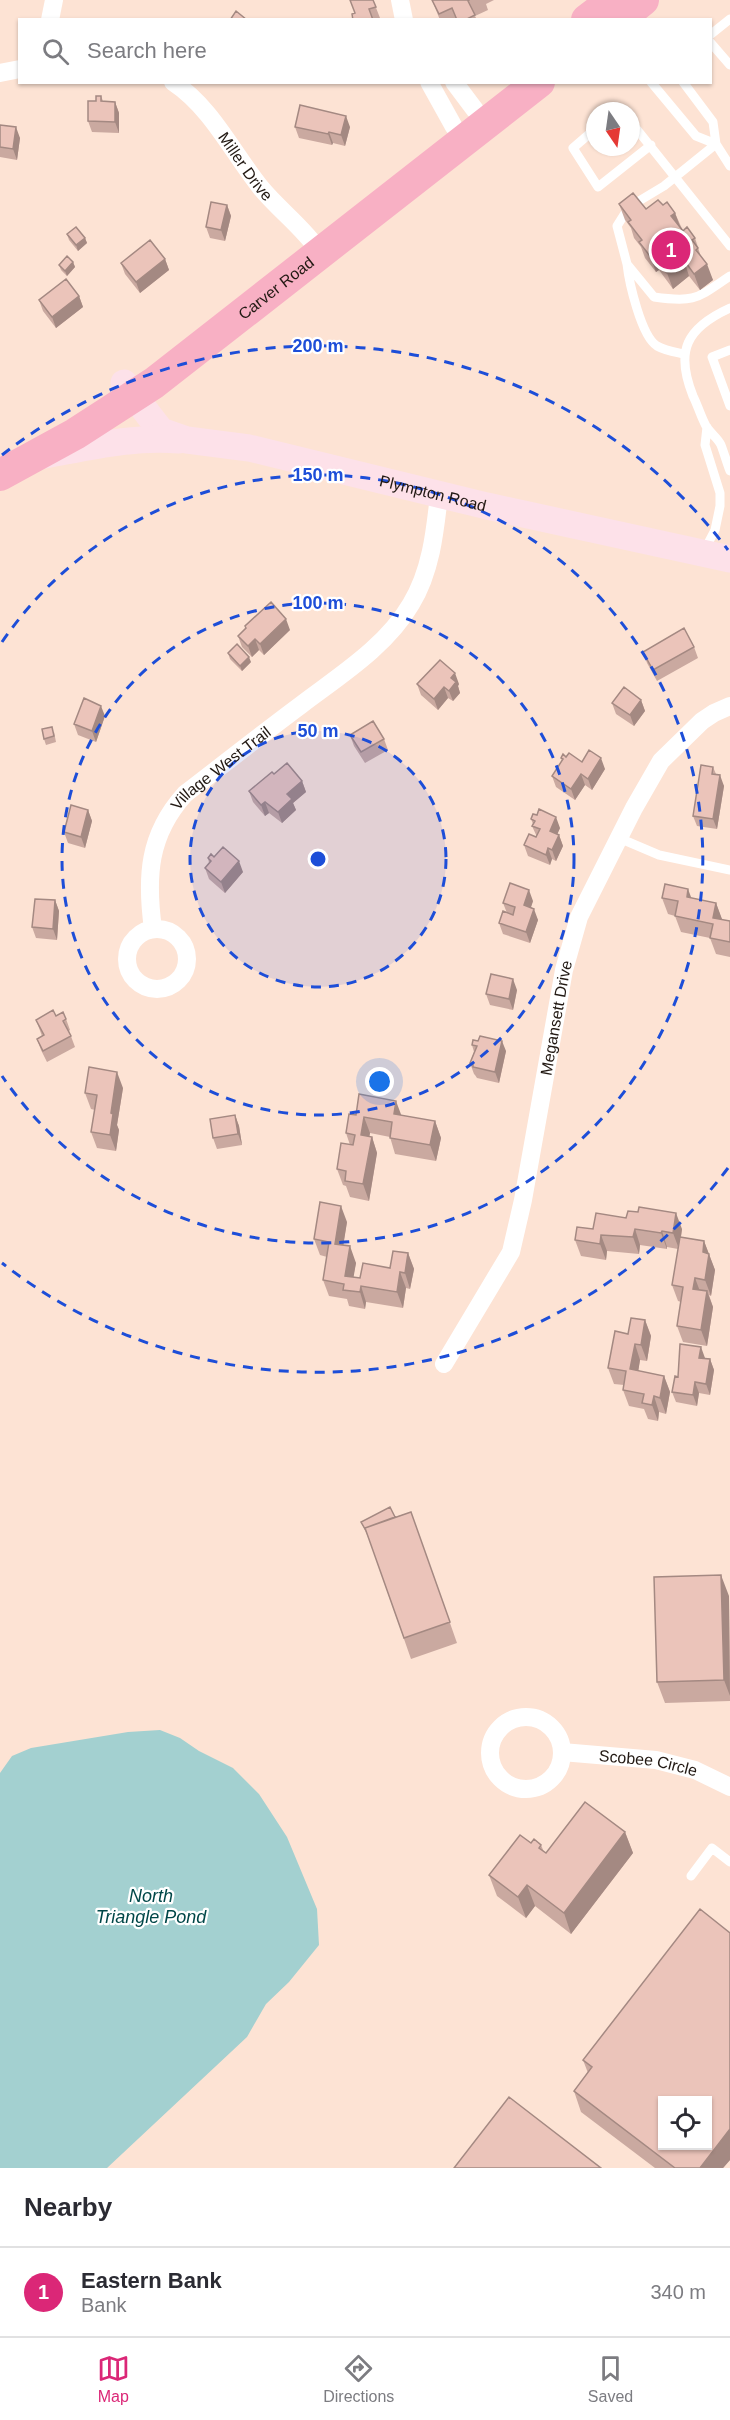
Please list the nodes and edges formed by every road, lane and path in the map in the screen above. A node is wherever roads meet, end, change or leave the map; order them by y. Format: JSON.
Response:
{"nodes":[{"id":1,"x":54,"y":0,"type":"edge"},
{"id":2,"x":400,"y":0,"type":"edge"},
{"id":3,"x":50,"y":18,"type":"edge"},
{"id":4,"x":404,"y":18,"type":"edge"},
{"id":5,"x":730,"y":19,"type":"edge"},
{"id":6,"x":712,"y":34,"type":"edge"},
{"id":7,"x":712,"y":43,"type":"edge"},
{"id":8,"x":730,"y":65,"type":"edge"},
{"id":9,"x":18,"y":69,"type":"edge"},
{"id":10,"x":0,"y":73,"type":"edge"},
{"id":11,"x":175,"y":84,"type":"edge"},
{"id":12,"x":431,"y":84,"type":"edge"},
{"id":13,"x":454,"y":84,"type":"edge"},
{"id":14,"x":505,"y":84,"type":"edge"},
{"id":15,"x":536,"y":84,"type":"edge"},
{"id":16,"x":653,"y":84,"type":"edge"},
{"id":17,"x":684,"y":84,"type":"edge"},
{"id":18,"x":465,"y":118,"type":"junction"},
{"id":19,"x":640,"y":132,"type":"edge"},
{"id":20,"x":586,"y":137,"type":"edge"},
{"id":21,"x":716,"y":144,"type":"junction"},
{"id":22,"x":651,"y":145,"type":"junction"},
{"id":23,"x":640,"y":154,"type":"edge"},
{"id":24,"x":637,"y":156,"type":"edge"},
{"id":25,"x":729,"y":160,"type":"edge"},
{"id":26,"x":675,"y":176,"type":"junction"},
{"id":27,"x":315,"y":244,"type":"junction"},
{"id":28,"x":730,"y":246,"type":"edge"},
{"id":29,"x":627,"y":264,"type":"junction"},
{"id":30,"x":730,"y":276,"type":"edge"},
{"id":31,"x":730,"y":308,"type":"edge"},
{"id":32,"x":730,"y":350,"type":"edge"},
{"id":33,"x":684,"y":354,"type":"junction"},
{"id":34,"x":129,"y":390,"type":"junction"},
{"id":35,"x":730,"y":406,"type":"edge"},
{"id":36,"x":706,"y":427,"type":"junction"},
{"id":37,"x":186,"y":440,"type":"junction"},
{"id":38,"x":0,"y":452,"type":"edge"},
{"id":39,"x":36,"y":456,"type":"junction"},
{"id":40,"x":730,"y":471,"type":"edge"},
{"id":41,"x":0,"y":475,"type":"edge"},
{"id":42,"x":439,"y":495,"type":"junction"},
{"id":43,"x":702,"y":554,"type":"junction"},
{"id":44,"x":730,"y":559,"type":"edge"},
{"id":45,"x":730,"y":706,"type":"edge"},
{"id":46,"x":619,"y":838,"type":"junction"},
{"id":47,"x":730,"y":870,"type":"edge"},
{"id":48,"x":153,"y":929,"type":"dead end"},
{"id":49,"x":444,"y":1364,"type":"dead end"},
{"id":50,"x":562,"y":1752,"type":"junction"},
{"id":51,"x":730,"y":1787,"type":"edge"},
{"id":52,"x":730,"y":1862,"type":"edge"},
{"id":53,"x":691,"y":1876,"type":"dead end"}],
"edges":[{"from":1,"to":3,"type":"street"},
{"from":2,"to":4,"type":"street"},
{"from":5,"to":6,"type":"lane"},
{"from":7,"to":8,"type":"lane"},
{"from":9,"to":10,"type":"street"},
{"from":11,"to":27,"type":"street","name":"Miller Drive"},
{"from":12,"to":18,"type":"street"},
{"from":13,"to":18,"type":"street"},
{"from":14,"to":18,"type":"highway","name":"Carver Road"},
{"from":15,"to":27,"type":"highway","name":"Carver Road"},
{"from":16,"to":21,"type":"lane"},
{"from":17,"to":21,"type":"lane"},
{"from":18,"to":27,"type":"highway","name":"Carver Road"},
{"from":19,"to":22,"type":"lane"},
{"from":20,"to":24,"type":"lane"},
{"from":21,"to":25,"type":"lane"},
{"from":21,"to":26,"type":"lane"},
{"from":22,"to":23,"type":"lane"},
{"from":22,"to":26,"type":"lane"},
{"from":26,"to":28,"type":"lane"},
{"from":26,"to":29,"type":"lane"},
{"from":27,"to":34,"type":"highway","name":"Carver Road"},
{"from":29,"to":30,"type":"lane"},
{"from":29,"to":33,"type":"lane"},
{"from":31,"to":33,"type":"lane"},
{"from":32,"to":35,"type":"lane"},
{"from":33,"to":36,"type":"lane"},
{"from":34,"to":37,"type":"main road","name":"Plympton Road"},
{"from":34,"to":38,"type":"highway","name":"Carver Road"},
{"from":34,"to":39,"type":"highway","name":"Carver Road"},
{"from":36,"to":40,"type":"lane"},
{"from":36,"to":43,"type":"lane"},
{"from":37,"to":39,"type":"main road"},
{"from":37,"to":42,"type":"main road","name":"Plympton Road"},
{"from":39,"to":41,"type":"highway","name":"Carver Road"},
{"from":42,"to":43,"type":"main road","name":"Plympton Road"},
{"from":42,"to":48,"type":"street","name":"Village West Trail"},
{"from":43,"to":44,"type":"main road","name":"Plympton Road"},
{"from":45,"to":46,"type":"street","name":"Megansett Drive"},
{"from":46,"to":47,"type":"lane"},
{"from":46,"to":49,"type":"street","name":"Megansett Drive"},
{"from":50,"to":50,"type":"street"},
{"from":50,"to":51,"type":"street","name":"Scobee Circle"},
{"from":52,"to":53,"type":"lane"}]}
